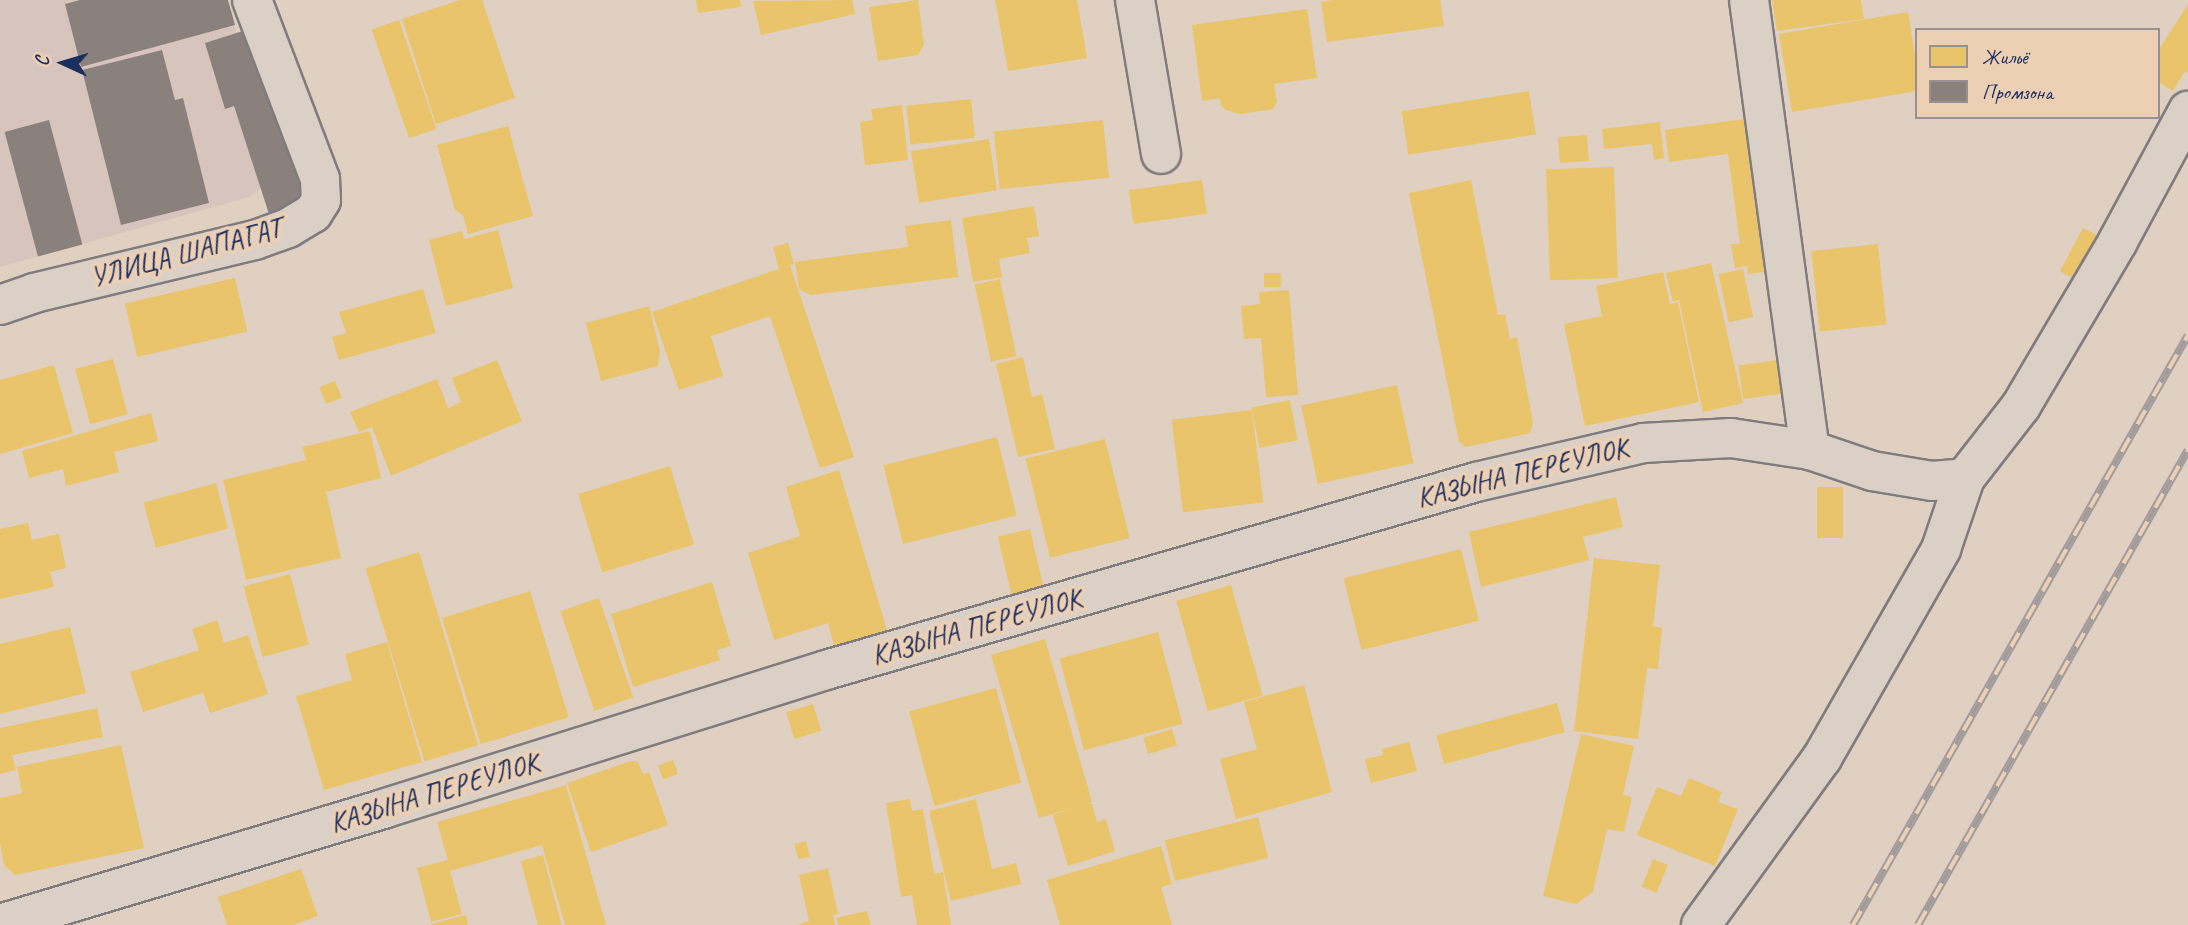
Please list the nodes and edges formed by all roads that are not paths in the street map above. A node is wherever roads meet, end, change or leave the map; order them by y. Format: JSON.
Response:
{"nodes":[{"id":1,"x":252,"y":0,"type":"edge"},
{"id":2,"x":1135,"y":0,"type":"edge"},
{"id":3,"x":1749,"y":0,"type":"edge"},
{"id":4,"x":2188,"y":111,"type":"edge"},
{"id":5,"x":1161,"y":154,"type":"dead end"},
{"id":6,"x":0,"y":304,"type":"edge"},
{"id":7,"x":1810,"y":450,"type":"junction"},
{"id":8,"x":1965,"y":478,"type":"junction"},
{"id":9,"x":0,"y":924,"type":"edge"},
{"id":10,"x":1701,"y":925,"type":"edge"}],
"edges":[{"from":1,"to":6,"type":"street","name":"УЛИЦА ШАПАГАТ"},
{"from":2,"to":5,"type":"street"},
{"from":3,"to":7,"type":"street"},
{"from":4,"to":8,"type":"street"},
{"from":7,"to":8,"type":"street","name":"КАЗЫНА ПЕРЕУЛОК"},
{"from":7,"to":9,"type":"street","name":"КАЗЫНА ПЕРЕУЛОК"},
{"from":8,"to":10,"type":"street"}]}
